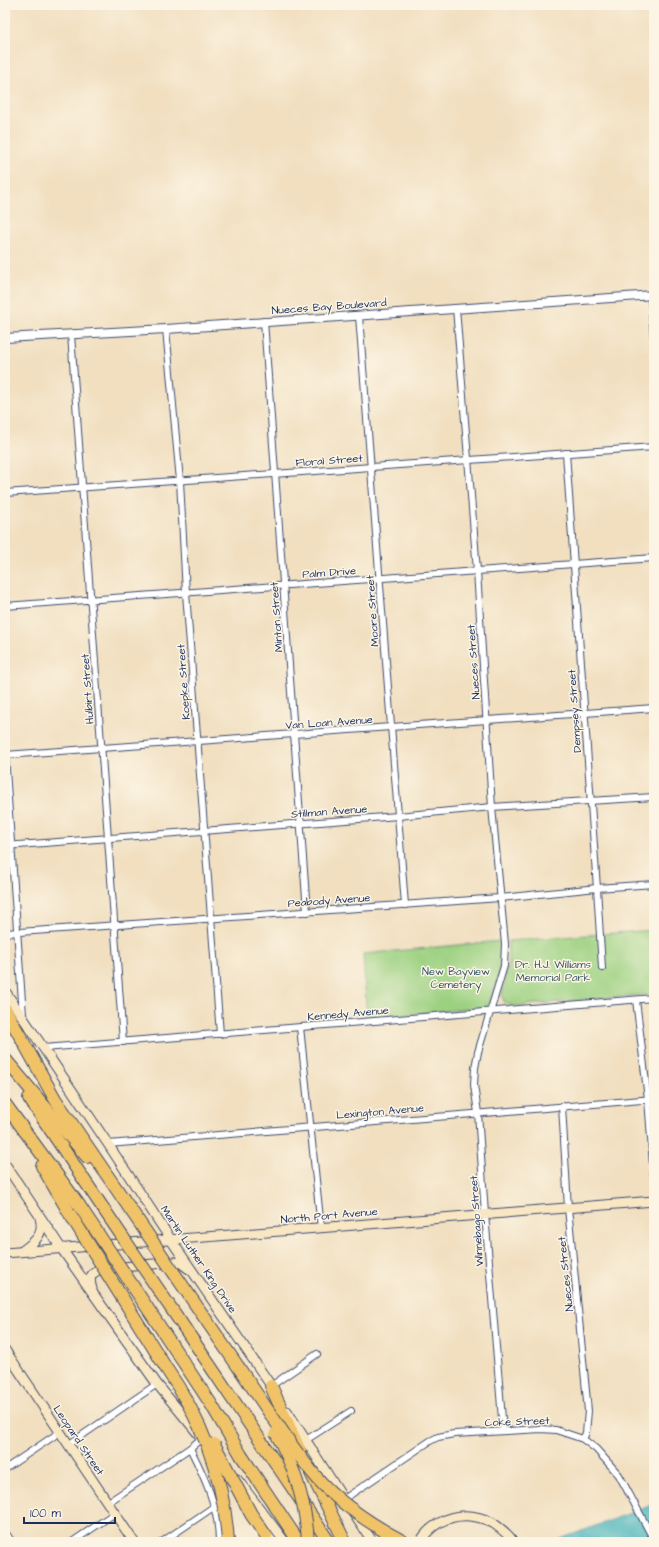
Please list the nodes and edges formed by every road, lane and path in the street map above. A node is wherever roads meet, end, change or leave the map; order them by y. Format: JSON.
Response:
{"nodes":[{"id":1,"x":652,"y":295,"type":"edge"},
{"id":2,"x":456,"y":308,"type":"junction"},
{"id":3,"x":359,"y":316,"type":"junction"},
{"id":4,"x":264,"y":321,"type":"junction"},
{"id":5,"x":166,"y":329,"type":"junction"},
{"id":6,"x":71,"y":335,"type":"junction"},
{"id":7,"x":5,"y":338,"type":"edge"},
{"id":8,"x":654,"y":339,"type":"edge"},
{"id":9,"x":654,"y":447,"type":"edge"},
{"id":10,"x":566,"y":453,"type":"junction"},
{"id":11,"x":468,"y":460,"type":"junction"},
{"id":12,"x":370,"y":467,"type":"junction"},
{"id":13,"x":275,"y":474,"type":"junction"},
{"id":14,"x":180,"y":481,"type":"junction"},
{"id":15,"x":82,"y":488,"type":"junction"},
{"id":16,"x":5,"y":494,"type":"edge"},
{"id":17,"x":654,"y":558,"type":"edge"},
{"id":18,"x":574,"y":564,"type":"junction"},
{"id":19,"x":477,"y":571,"type":"junction"},
{"id":20,"x":379,"y":578,"type":"junction"},
{"id":21,"x":283,"y":586,"type":"junction"},
{"id":22,"x":186,"y":593,"type":"junction"},
{"id":23,"x":90,"y":600,"type":"junction"},
{"id":24,"x":5,"y":606,"type":"edge"},
{"id":25,"x":654,"y":708,"type":"edge"},
{"id":26,"x":584,"y":713,"type":"junction"},
{"id":27,"x":487,"y":720,"type":"junction"},
{"id":28,"x":391,"y":727,"type":"junction"},
{"id":29,"x":294,"y":734,"type":"junction"},
{"id":30,"x":197,"y":741,"type":"junction"},
{"id":31,"x":101,"y":748,"type":"junction"},
{"id":32,"x":5,"y":755,"type":"edge"},
{"id":33,"x":654,"y":797,"type":"edge"},
{"id":34,"x":590,"y":802,"type":"junction"},
{"id":35,"x":492,"y":807,"type":"junction"},
{"id":36,"x":398,"y":816,"type":"junction"},
{"id":37,"x":301,"y":823,"type":"junction"},
{"id":38,"x":204,"y":831,"type":"junction"},
{"id":39,"x":108,"y":838,"type":"junction"},
{"id":40,"x":8,"y":845,"type":"edge"},
{"id":41,"x":654,"y":884,"type":"edge"},
{"id":42,"x":597,"y":888,"type":"junction"},
{"id":43,"x":500,"y":898,"type":"junction"},
{"id":44,"x":405,"y":905,"type":"junction"},
{"id":45,"x":307,"y":912,"type":"junction"},
{"id":46,"x":212,"y":918,"type":"junction"},
{"id":47,"x":114,"y":925,"type":"junction"},
{"id":48,"x":17,"y":932,"type":"junction"},
{"id":49,"x":5,"y":933,"type":"edge"},
{"id":50,"x":602,"y":968,"type":"dead end"},
{"id":51,"x":5,"y":991,"type":"edge"},
{"id":52,"x":654,"y":998,"type":"edge"},
{"id":53,"x":636,"y":1000,"type":"junction"},
{"id":54,"x":5,"y":1009,"type":"edge"},
{"id":55,"x":490,"y":1012,"type":"junction"},
{"id":56,"x":23,"y":1017,"type":"junction"},
{"id":57,"x":300,"y":1027,"type":"junction"},
{"id":58,"x":220,"y":1034,"type":"junction"},
{"id":59,"x":123,"y":1042,"type":"junction"},
{"id":60,"x":44,"y":1048,"type":"junction"},
{"id":61,"x":5,"y":1060,"type":"edge"},
{"id":62,"x":651,"y":1099,"type":"edge"},
{"id":63,"x":562,"y":1106,"type":"junction"},
{"id":64,"x":8,"y":1108,"type":"edge"},
{"id":65,"x":478,"y":1113,"type":"junction"},
{"id":66,"x":311,"y":1127,"type":"junction"},
{"id":67,"x":108,"y":1144,"type":"junction"},
{"id":68,"x":5,"y":1164,"type":"edge"},
{"id":69,"x":654,"y":1178,"type":"edge"},
{"id":70,"x":122,"y":1197,"type":"junction"},
{"id":71,"x":654,"y":1201,"type":"edge"},
{"id":72,"x":568,"y":1208,"type":"junction"},
{"id":73,"x":485,"y":1214,"type":"junction"},
{"id":74,"x":39,"y":1215,"type":"junction"},
{"id":75,"x":321,"y":1228,"type":"junction"},
{"id":76,"x":171,"y":1240,"type":"junction"},
{"id":77,"x":61,"y":1248,"type":"junction"},
{"id":78,"x":22,"y":1251,"type":"junction"},
{"id":79,"x":5,"y":1253,"type":"edge"},
{"id":80,"x":196,"y":1276,"type":"junction"},
{"id":81,"x":93,"y":1292,"type":"junction"},
{"id":82,"x":5,"y":1350,"type":"edge"},
{"id":83,"x":317,"y":1354,"type":"dead end"},
{"id":84,"x":245,"y":1378,"type":"junction"},
{"id":85,"x":157,"y":1384,"type":"junction"},
{"id":86,"x":271,"y":1386,"type":"junction"},
{"id":87,"x":179,"y":1387,"type":"junction"},
{"id":88,"x":351,"y":1411,"type":"dead end"},
{"id":89,"x":504,"y":1431,"type":"junction"},
{"id":90,"x":60,"y":1432,"type":"junction"},
{"id":91,"x":202,"y":1438,"type":"junction"},
{"id":92,"x":583,"y":1439,"type":"junction"},
{"id":93,"x":306,"y":1440,"type":"junction"},
{"id":94,"x":68,"y":1445,"type":"junction"},
{"id":95,"x":190,"y":1448,"type":"junction"},
{"id":96,"x":5,"y":1469,"type":"edge"},
{"id":97,"x":344,"y":1499,"type":"junction"},
{"id":98,"x":107,"y":1503,"type":"junction"},
{"id":99,"x":215,"y":1506,"type":"junction"},
{"id":100,"x":115,"y":1514,"type":"junction"},
{"id":101,"x":5,"y":1532,"type":"edge"},
{"id":102,"x":654,"y":1540,"type":"edge"},
{"id":103,"x":12,"y":1542,"type":"edge"},
{"id":104,"x":72,"y":1542,"type":"edge"},
{"id":105,"x":134,"y":1542,"type":"edge"},
{"id":106,"x":162,"y":1542,"type":"edge"},
{"id":107,"x":219,"y":1542,"type":"edge"},
{"id":108,"x":228,"y":1542,"type":"edge"},
{"id":109,"x":270,"y":1542,"type":"edge"},
{"id":110,"x":285,"y":1542,"type":"edge"},
{"id":111,"x":299,"y":1542,"type":"edge"},
{"id":112,"x":308,"y":1542,"type":"edge"},
{"id":113,"x":329,"y":1542,"type":"edge"},
{"id":114,"x":344,"y":1542,"type":"edge"},
{"id":115,"x":373,"y":1542,"type":"edge"},
{"id":116,"x":404,"y":1542,"type":"edge"},
{"id":117,"x":420,"y":1542,"type":"edge"},
{"id":118,"x":513,"y":1542,"type":"edge"}],
"edges":[{"from":1,"to":2,"type":"street","name":"Nueces Bay Boulevard"},
{"from":1,"to":8,"type":"street"},
{"from":2,"to":3,"type":"street","name":"Nueces Bay Boulevard"},
{"from":2,"to":11,"type":"street","name":"Nueces Street"},
{"from":3,"to":4,"type":"street","name":"Nueces Bay Boulevard"},
{"from":3,"to":12,"type":"street","name":"Moore Street"},
{"from":4,"to":5,"type":"street","name":"Nueces Bay Boulevard"},
{"from":4,"to":13,"type":"street","name":"Minton Street"},
{"from":5,"to":6,"type":"street","name":"Nueces Bay Boulevard"},
{"from":5,"to":14,"type":"street","name":"Koepke Street"},
{"from":6,"to":7,"type":"street","name":"Nueces Bay Boulevard"},
{"from":6,"to":15,"type":"street","name":"Hulbirt Street"},
{"from":9,"to":10,"type":"street","name":"Floral Street"},
{"from":10,"to":11,"type":"street","name":"Floral Street"},
{"from":10,"to":18,"type":"street","name":"Dempsey Street"},
{"from":11,"to":12,"type":"street","name":"Floral Street"},
{"from":11,"to":19,"type":"street","name":"Nueces Street"},
{"from":12,"to":13,"type":"street","name":"Floral Street"},
{"from":12,"to":20,"type":"street","name":"Moore Street"},
{"from":13,"to":14,"type":"street","name":"Floral Street"},
{"from":13,"to":21,"type":"street","name":"Minton Street"},
{"from":14,"to":15,"type":"street","name":"Floral Street"},
{"from":14,"to":22,"type":"street","name":"Koepke Street"},
{"from":15,"to":16,"type":"street","name":"Floral Street"},
{"from":15,"to":23,"type":"street","name":"Hulbirt Street"},
{"from":17,"to":18,"type":"street","name":"Palm Drive"},
{"from":18,"to":19,"type":"street","name":"Palm Drive"},
{"from":18,"to":26,"type":"street","name":"Dempsey Street"},
{"from":19,"to":20,"type":"street","name":"Palm Drive"},
{"from":19,"to":27,"type":"street","name":"Nueces Street"},
{"from":20,"to":21,"type":"street","name":"Palm Drive"},
{"from":20,"to":28,"type":"street","name":"Moore Street"},
{"from":21,"to":22,"type":"street","name":"Palm Drive"},
{"from":21,"to":29,"type":"street","name":"Minton Street"},
{"from":22,"to":23,"type":"street","name":"Palm Drive"},
{"from":22,"to":30,"type":"street","name":"Koepke Street"},
{"from":23,"to":24,"type":"street","name":"Palm Drive"},
{"from":23,"to":31,"type":"street","name":"Hulbirt Street"},
{"from":25,"to":26,"type":"street","name":"Van Loan Avenue"},
{"from":26,"to":27,"type":"street","name":"Van Loan Avenue"},
{"from":26,"to":34,"type":"street","name":"Dempsey Street"},
{"from":27,"to":28,"type":"street","name":"Van Loan Avenue"},
{"from":27,"to":35,"type":"street","name":"Nueces Street"},
{"from":28,"to":29,"type":"street","name":"Van Loan Avenue"},
{"from":28,"to":36,"type":"street","name":"Moore Street"},
{"from":29,"to":30,"type":"street","name":"Van Loan Avenue"},
{"from":29,"to":37,"type":"street","name":"Minton Street"},
{"from":30,"to":31,"type":"street","name":"Van Loan Avenue"},
{"from":30,"to":38,"type":"street","name":"Koepke Street"},
{"from":31,"to":32,"type":"street","name":"Van Loan Avenue"},
{"from":31,"to":39,"type":"street","name":"Hulbirt Street"},
{"from":32,"to":40,"type":"street"},
{"from":33,"to":34,"type":"street","name":"Stillman Avenue"},
{"from":34,"to":35,"type":"street","name":"Stillman Avenue"},
{"from":34,"to":42,"type":"street","name":"Dempsey Street"},
{"from":35,"to":36,"type":"street","name":"Stillman Avenue"},
{"from":35,"to":43,"type":"street","name":"Nueces Street"},
{"from":36,"to":37,"type":"street","name":"Stillman Avenue"},
{"from":36,"to":44,"type":"street","name":"Moore Street"},
{"from":37,"to":38,"type":"street","name":"Stillman Avenue"},
{"from":37,"to":45,"type":"street","name":"Minton Street"},
{"from":38,"to":39,"type":"street","name":"Stillman Avenue"},
{"from":38,"to":46,"type":"street","name":"Koepke Street"},
{"from":39,"to":40,"type":"street","name":"Stillman Avenue"},
{"from":39,"to":47,"type":"street","name":"Hulbirt Street"},
{"from":40,"to":48,"type":"street"},
{"from":41,"to":42,"type":"street","name":"Peabody Avenue"},
{"from":42,"to":43,"type":"street","name":"Peabody Avenue"},
{"from":42,"to":50,"type":"street","name":"Dempsey Street"},
{"from":43,"to":44,"type":"street","name":"Peabody Avenue"},
{"from":43,"to":55,"type":"street","name":"Nueces Street"},
{"from":44,"to":45,"type":"street","name":"Peabody Avenue"},
{"from":45,"to":46,"type":"street","name":"Peabody Avenue"},
{"from":46,"to":47,"type":"street","name":"Peabody Avenue"},
{"from":46,"to":58,"type":"street","name":"Koepke Street"},
{"from":47,"to":48,"type":"street","name":"Peabody Avenue"},
{"from":47,"to":59,"type":"street","name":"Hulbirt Street"},
{"from":48,"to":49,"type":"street","name":"Peabody Avenue"},
{"from":48,"to":56,"type":"street"},
{"from":51,"to":56,"type":"main road","name":"Martin Luther King Drive"},
{"from":52,"to":53,"type":"street","name":"Kennedy Avenue"},
{"from":53,"to":55,"type":"street","name":"Kennedy Avenue"},
{"from":53,"to":62,"type":"street"},
{"from":54,"to":70,"type":"highway"},
{"from":55,"to":57,"type":"street","name":"Kennedy Avenue"},
{"from":55,"to":65,"type":"street","name":"Winnebago Street"},
{"from":56,"to":60,"type":"main road","name":"Martin Luther King Drive"},
{"from":57,"to":58,"type":"street","name":"Kennedy Avenue"},
{"from":57,"to":66,"type":"street"},
{"from":58,"to":59,"type":"street","name":"Kennedy Avenue"},
{"from":59,"to":60,"type":"street","name":"Kennedy Avenue"},
{"from":60,"to":67,"type":"main road","name":"Martin Luther King Drive"},
{"from":61,"to":70,"type":"highway"},
{"from":61,"to":113,"type":"highway","bridge":true},
{"from":62,"to":63,"type":"street","name":"Lexington Avenue"},
{"from":62,"to":69,"type":"street"},
{"from":63,"to":65,"type":"street","name":"Lexington Avenue"},
{"from":63,"to":72,"type":"street","name":"Nueces Street"},
{"from":64,"to":87,"type":"highway","bridge":true},
{"from":64,"to":111,"type":"highway","bridge":true},
{"from":65,"to":66,"type":"street","name":"Lexington Avenue"},
{"from":65,"to":73,"type":"street","name":"Winnebago Street"},
{"from":66,"to":67,"type":"street","name":"Lexington Avenue"},
{"from":66,"to":75,"type":"street"},
{"from":67,"to":76,"type":"main road","name":"Martin Luther King Drive"},
{"from":68,"to":74,"type":"main road"},
{"from":70,"to":84,"type":"highway","bridge":true},
{"from":71,"to":72,"type":"main road","name":"North Port Avenue"},
{"from":72,"to":73,"type":"main road","name":"North Port Avenue"},
{"from":72,"to":92,"type":"street","name":"Nueces Street"},
{"from":73,"to":75,"type":"main road","name":"North Port Avenue"},
{"from":73,"to":89,"type":"street","name":"Winnebago Street"},
{"from":74,"to":77,"type":"main road"},
{"from":74,"to":78,"type":"main road"},
{"from":75,"to":76,"type":"main road","name":"North Port Avenue"},
{"from":76,"to":77,"type":"main road","name":"North Port Avenue"},
{"from":76,"to":80,"type":"main road","name":"Martin Luther King Drive"},
{"from":77,"to":78,"type":"main road","name":"North Port Avenue"},
{"from":77,"to":81,"type":"main road"},
{"from":78,"to":79,"type":"main road","name":"North Port Avenue"},
{"from":80,"to":81,"type":"main road"},
{"from":80,"to":86,"type":"main road","name":"Martin Luther King Drive"},
{"from":81,"to":85,"type":"main road"},
{"from":82,"to":90,"type":"main road","name":"Leopard Street"},
{"from":83,"to":86,"type":"street"},
{"from":84,"to":112,"type":"highway","bridge":true},
{"from":84,"to":116,"type":"highway","bridge":true},
{"from":85,"to":91,"type":"main road"},
{"from":85,"to":94,"type":"street"},
{"from":86,"to":93,"type":"main road","name":"Martin Luther King Drive"},
{"from":86,"to":114,"type":"highway"},
{"from":87,"to":108,"type":"highway","bridge":true},
{"from":87,"to":109,"type":"highway","bridge":true},
{"from":88,"to":93,"type":"street"},
{"from":89,"to":92,"type":"street","name":"Coke Street"},
{"from":89,"to":97,"type":"street","name":"Coke Street"},
{"from":90,"to":94,"type":"main road","name":"Leopard Street"},
{"from":90,"to":96,"type":"street"},
{"from":91,"to":95,"type":"street"},
{"from":91,"to":110,"type":"main road"},
{"from":92,"to":102,"type":"street","name":"Coke Street"},
{"from":93,"to":97,"type":"main road","name":"Martin Luther King Drive"},
{"from":94,"to":98,"type":"main road","name":"Leopard Street"},
{"from":95,"to":98,"type":"street"},
{"from":95,"to":99,"type":"street"},
{"from":97,"to":115,"type":"main road","name":"Martin Luther King Drive"},
{"from":98,"to":100,"type":"main road","name":"Leopard Street"},
{"from":99,"to":106,"type":"street"},
{"from":99,"to":107,"type":"street"},
{"from":100,"to":104,"type":"street"},
{"from":100,"to":105,"type":"main road","name":"Leopard Street"},
{"from":101,"to":103,"type":"street"},
{"from":117,"to":118,"type":"main road"}]}
